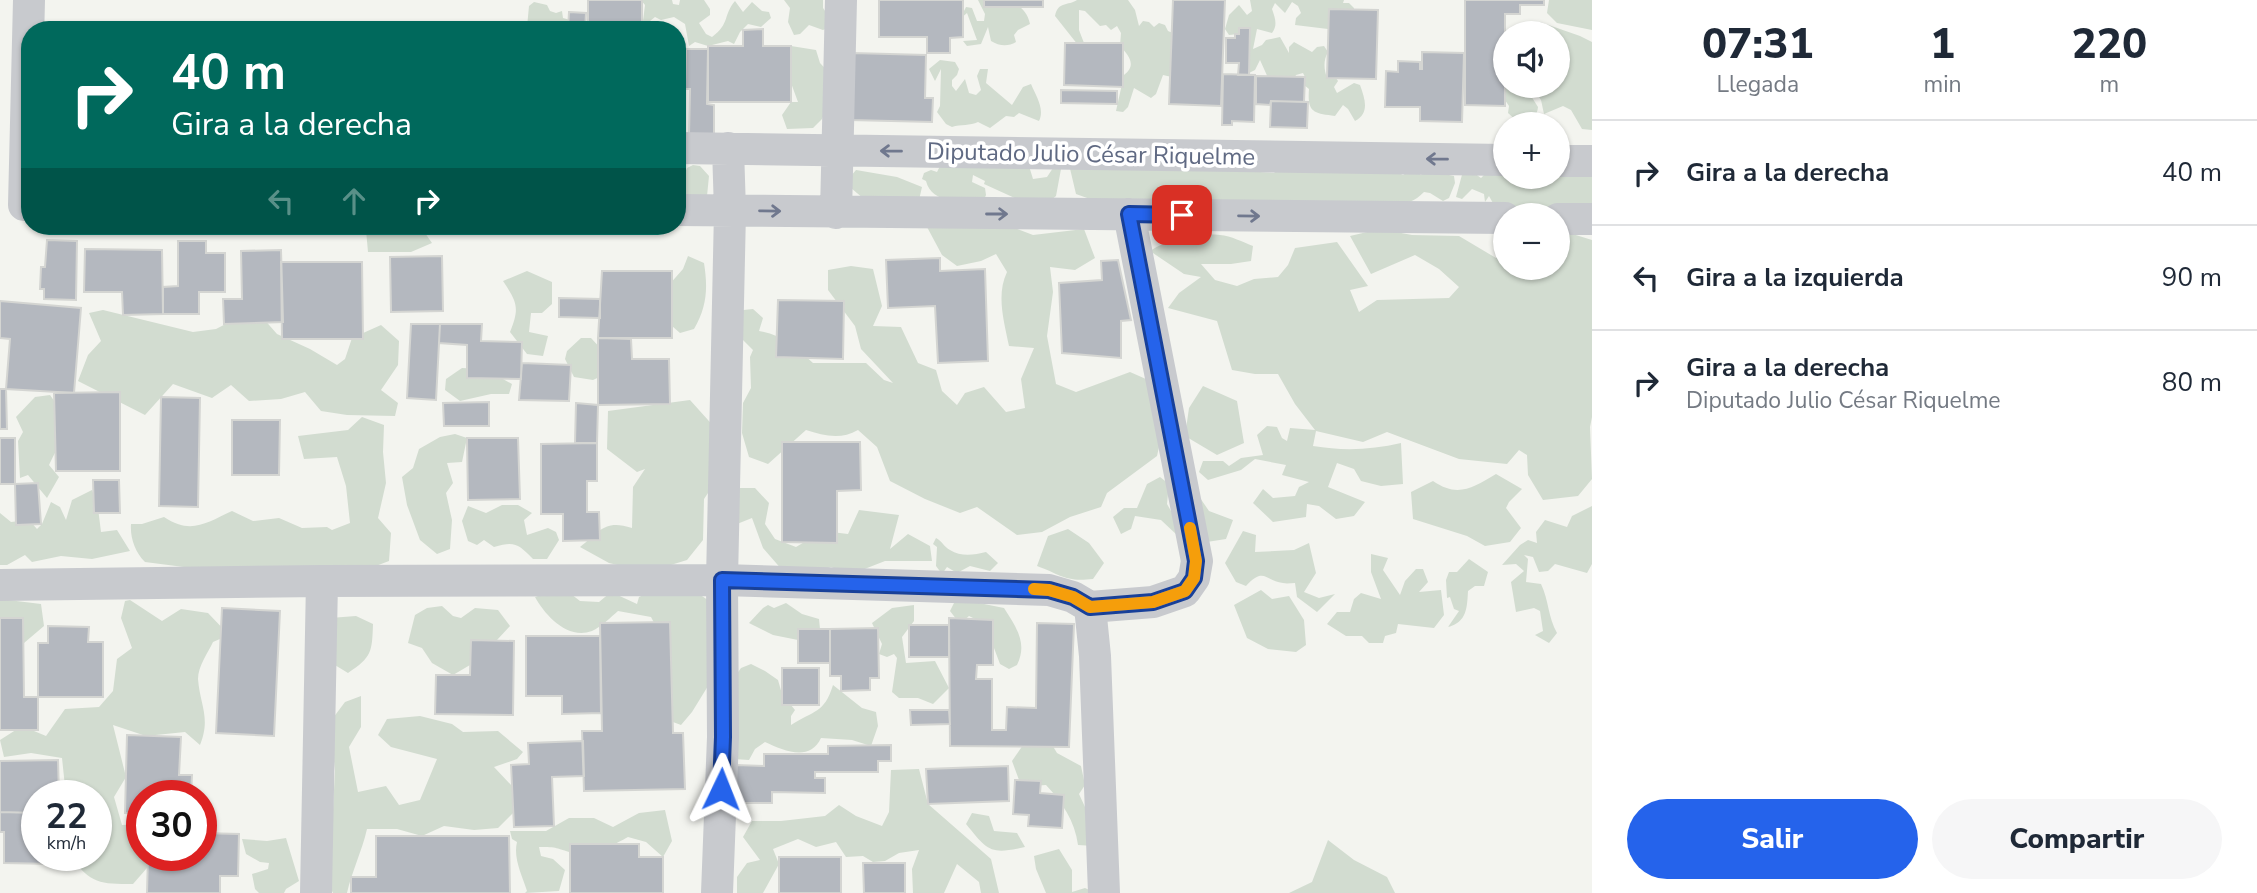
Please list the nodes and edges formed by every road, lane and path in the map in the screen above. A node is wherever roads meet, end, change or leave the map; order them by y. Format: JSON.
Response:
{"nodes":[{"id":1,"x":29,"y":0,"type":"edge"},
{"id":2,"x":841,"y":0,"type":"edge"},
{"id":3,"x":27,"y":21,"type":"edge"},
{"id":4,"x":21,"y":100,"type":"edge"},
{"id":5,"x":18,"y":138,"type":"edge"},
{"id":6,"x":686,"y":148,"type":"edge"},
{"id":7,"x":728,"y":148,"type":"junction"},
{"id":8,"x":839,"y":150,"type":"junction"},
{"id":9,"x":1493,"y":160,"type":"edge"},
{"id":10,"x":1570,"y":161,"type":"edge"},
{"id":11,"x":1592,"y":161,"type":"edge"},
{"id":12,"x":18,"y":206,"type":"edge"},
{"id":13,"x":686,"y":210,"type":"edge"},
{"id":14,"x":730,"y":211,"type":"junction"},
{"id":15,"x":836,"y":213,"type":"junction"},
{"id":16,"x":1129,"y":214,"type":"junction"},
{"id":17,"x":1493,"y":218,"type":"edge"},
{"id":18,"x":1570,"y":219,"type":"edge"},
{"id":19,"x":1592,"y":219,"type":"edge"},
{"id":20,"x":722,"y":580,"type":"junction"},
{"id":21,"x":322,"y":581,"type":"junction"},
{"id":22,"x":0,"y":585,"type":"edge"},
{"id":23,"x":1090,"y":607,"type":"junction"},
{"id":24,"x":316,"y":893,"type":"edge"},
{"id":25,"x":717,"y":893,"type":"edge"},
{"id":26,"x":1104,"y":893,"type":"edge"}],
"edges":[{"from":1,"to":3,"type":"street"},
{"from":2,"to":8,"type":"street"},
{"from":4,"to":5,"type":"street"},
{"from":5,"to":12,"type":"street"},
{"from":6,"to":7,"type":"street","name":"Diputado Julio César Riquelme"},
{"from":7,"to":8,"type":"street","name":"Diputado Julio César Riquelme"},
{"from":7,"to":14,"type":"street"},
{"from":9,"to":8,"type":"street","name":"Diputado Julio César Riquelme","one_way":true},
{"from":8,"to":15,"type":"street"},
{"from":10,"to":11,"type":"street"},
{"from":13,"to":14,"type":"street"},
{"from":14,"to":15,"type":"street","one_way":true},
{"from":14,"to":20,"type":"street"},
{"from":15,"to":16,"type":"street","one_way":true},
{"from":16,"to":17,"type":"street","one_way":true},
{"from":16,"to":23,"type":"street"},
{"from":18,"to":19,"type":"street"},
{"from":20,"to":21,"type":"street"},
{"from":20,"to":23,"type":"street"},
{"from":20,"to":25,"type":"street"},
{"from":21,"to":22,"type":"street"},
{"from":21,"to":24,"type":"street"},
{"from":23,"to":26,"type":"street"}]}
